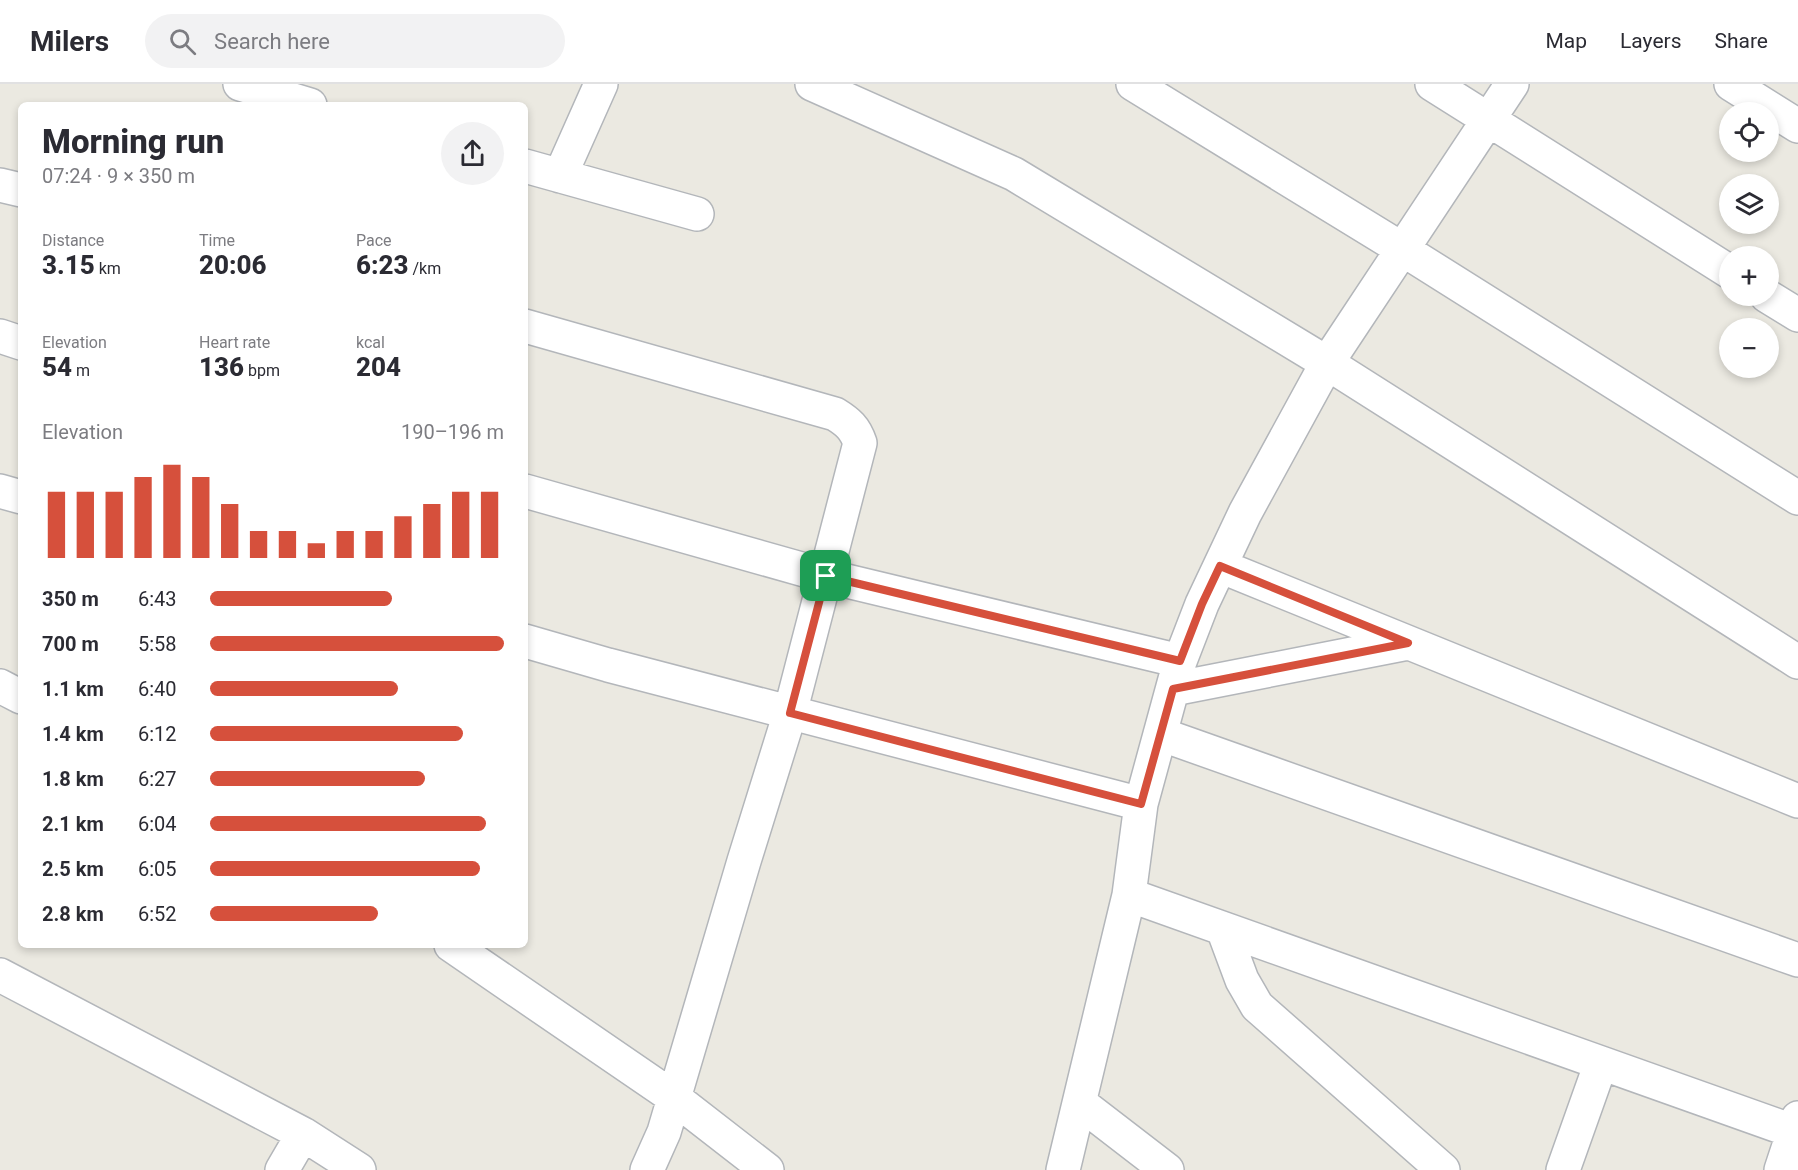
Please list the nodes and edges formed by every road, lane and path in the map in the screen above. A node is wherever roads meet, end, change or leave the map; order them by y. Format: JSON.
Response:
{"nodes":[{"id":1,"x":240,"y":84,"type":"edge"},
{"id":2,"x":601,"y":84,"type":"edge"},
{"id":3,"x":812,"y":84,"type":"edge"},
{"id":4,"x":1132,"y":84,"type":"edge"},
{"id":5,"x":1432,"y":84,"type":"edge"},
{"id":6,"x":1512,"y":84,"type":"edge"},
{"id":7,"x":1731,"y":84,"type":"edge"},
{"id":8,"x":300,"y":102,"type":"edge"},
{"id":9,"x":1488,"y":120,"type":"junction"},
{"id":10,"x":1798,"y":126,"type":"edge"},
{"id":11,"x":528,"y":167,"type":"edge"},
{"id":12,"x":560,"y":176,"type":"junction"},
{"id":13,"x":0,"y":184,"type":"edge"},
{"id":14,"x":18,"y":189,"type":"edge"},
{"id":15,"x":697,"y":214,"type":"dead end"},
{"id":16,"x":1402,"y":249,"type":"junction"},
{"id":17,"x":1719,"y":265,"type":"edge"},
{"id":18,"x":1779,"y":303,"type":"edge"},
{"id":19,"x":1798,"y":315,"type":"edge"},
{"id":20,"x":528,"y":327,"type":"edge"},
{"id":21,"x":0,"y":336,"type":"edge"},
{"id":22,"x":18,"y":342,"type":"edge"},
{"id":23,"x":1327,"y":363,"type":"junction"},
{"id":24,"x":0,"y":491,"type":"edge"},
{"id":25,"x":528,"y":491,"type":"edge"},
{"id":26,"x":18,"y":495,"type":"edge"},
{"id":27,"x":1798,"y":498,"type":"edge"},
{"id":28,"x":1220,"y":566,"type":"junction"},
{"id":29,"x":826,"y":576,"type":"junction"},
{"id":30,"x":528,"y":642,"type":"edge"},
{"id":31,"x":1408,"y":643,"type":"junction"},
{"id":32,"x":1798,"y":662,"type":"edge"},
{"id":33,"x":1177,"y":675,"type":"junction"},
{"id":34,"x":0,"y":686,"type":"edge"},
{"id":35,"x":18,"y":695,"type":"edge"},
{"id":36,"x":790,"y":713,"type":"junction"},
{"id":37,"x":1161,"y":734,"type":"junction"},
{"id":38,"x":1798,"y":801,"type":"edge"},
{"id":39,"x":1141,"y":804,"type":"junction"},
{"id":40,"x":1130,"y":895,"type":"junction"},
{"id":41,"x":1223,"y":928,"type":"junction"},
{"id":42,"x":455,"y":948,"type":"edge"},
{"id":43,"x":1798,"y":960,"type":"edge"},
{"id":44,"x":0,"y":975,"type":"edge"},
{"id":45,"x":1601,"y":1063,"type":"junction"},
{"id":46,"x":673,"y":1097,"type":"junction"},
{"id":47,"x":1080,"y":1103,"type":"junction"},
{"id":48,"x":1797,"y":1128,"type":"edge"},
{"id":49,"x":303,"y":1134,"type":"junction"},
{"id":50,"x":282,"y":1170,"type":"edge"},
{"id":51,"x":359,"y":1170,"type":"edge"},
{"id":52,"x":646,"y":1170,"type":"edge"},
{"id":53,"x":767,"y":1170,"type":"edge"},
{"id":54,"x":1063,"y":1170,"type":"edge"},
{"id":55,"x":1167,"y":1170,"type":"edge"},
{"id":56,"x":1443,"y":1170,"type":"edge"},
{"id":57,"x":1563,"y":1170,"type":"edge"},
{"id":58,"x":1781,"y":1170,"type":"edge"}],
"edges":[{"from":1,"to":8,"type":"street"},
{"from":2,"to":12,"type":"street"},
{"from":3,"to":23,"type":"street"},
{"from":4,"to":16,"type":"street"},
{"from":5,"to":9,"type":"street"},
{"from":6,"to":9,"type":"street"},
{"from":7,"to":10,"type":"street"},
{"from":9,"to":16,"type":"street"},
{"from":9,"to":17,"type":"street"},
{"from":11,"to":12,"type":"street"},
{"from":12,"to":15,"type":"street"},
{"from":13,"to":14,"type":"street"},
{"from":16,"to":23,"type":"street"},
{"from":16,"to":27,"type":"street"},
{"from":18,"to":19,"type":"street"},
{"from":20,"to":29,"type":"street"},
{"from":21,"to":22,"type":"street"},
{"from":23,"to":28,"type":"street"},
{"from":23,"to":32,"type":"street"},
{"from":24,"to":26,"type":"street"},
{"from":25,"to":29,"type":"street"},
{"from":28,"to":31,"type":"street"},
{"from":28,"to":33,"type":"street"},
{"from":29,"to":33,"type":"street"},
{"from":29,"to":36,"type":"street"},
{"from":30,"to":36,"type":"street"},
{"from":31,"to":33,"type":"street"},
{"from":31,"to":38,"type":"street"},
{"from":33,"to":37,"type":"street"},
{"from":34,"to":35,"type":"street"},
{"from":36,"to":39,"type":"street"},
{"from":36,"to":46,"type":"street"},
{"from":37,"to":39,"type":"street"},
{"from":37,"to":43,"type":"street"},
{"from":39,"to":40,"type":"street"},
{"from":40,"to":41,"type":"street"},
{"from":40,"to":47,"type":"street"},
{"from":41,"to":45,"type":"street"},
{"from":41,"to":56,"type":"street"},
{"from":42,"to":46,"type":"street"},
{"from":44,"to":49,"type":"street"},
{"from":45,"to":48,"type":"street"},
{"from":45,"to":57,"type":"street"},
{"from":46,"to":52,"type":"street"},
{"from":46,"to":53,"type":"street"},
{"from":47,"to":54,"type":"street"},
{"from":47,"to":55,"type":"street"},
{"from":48,"to":58,"type":"street"},
{"from":49,"to":50,"type":"street"},
{"from":49,"to":51,"type":"street"}]}
